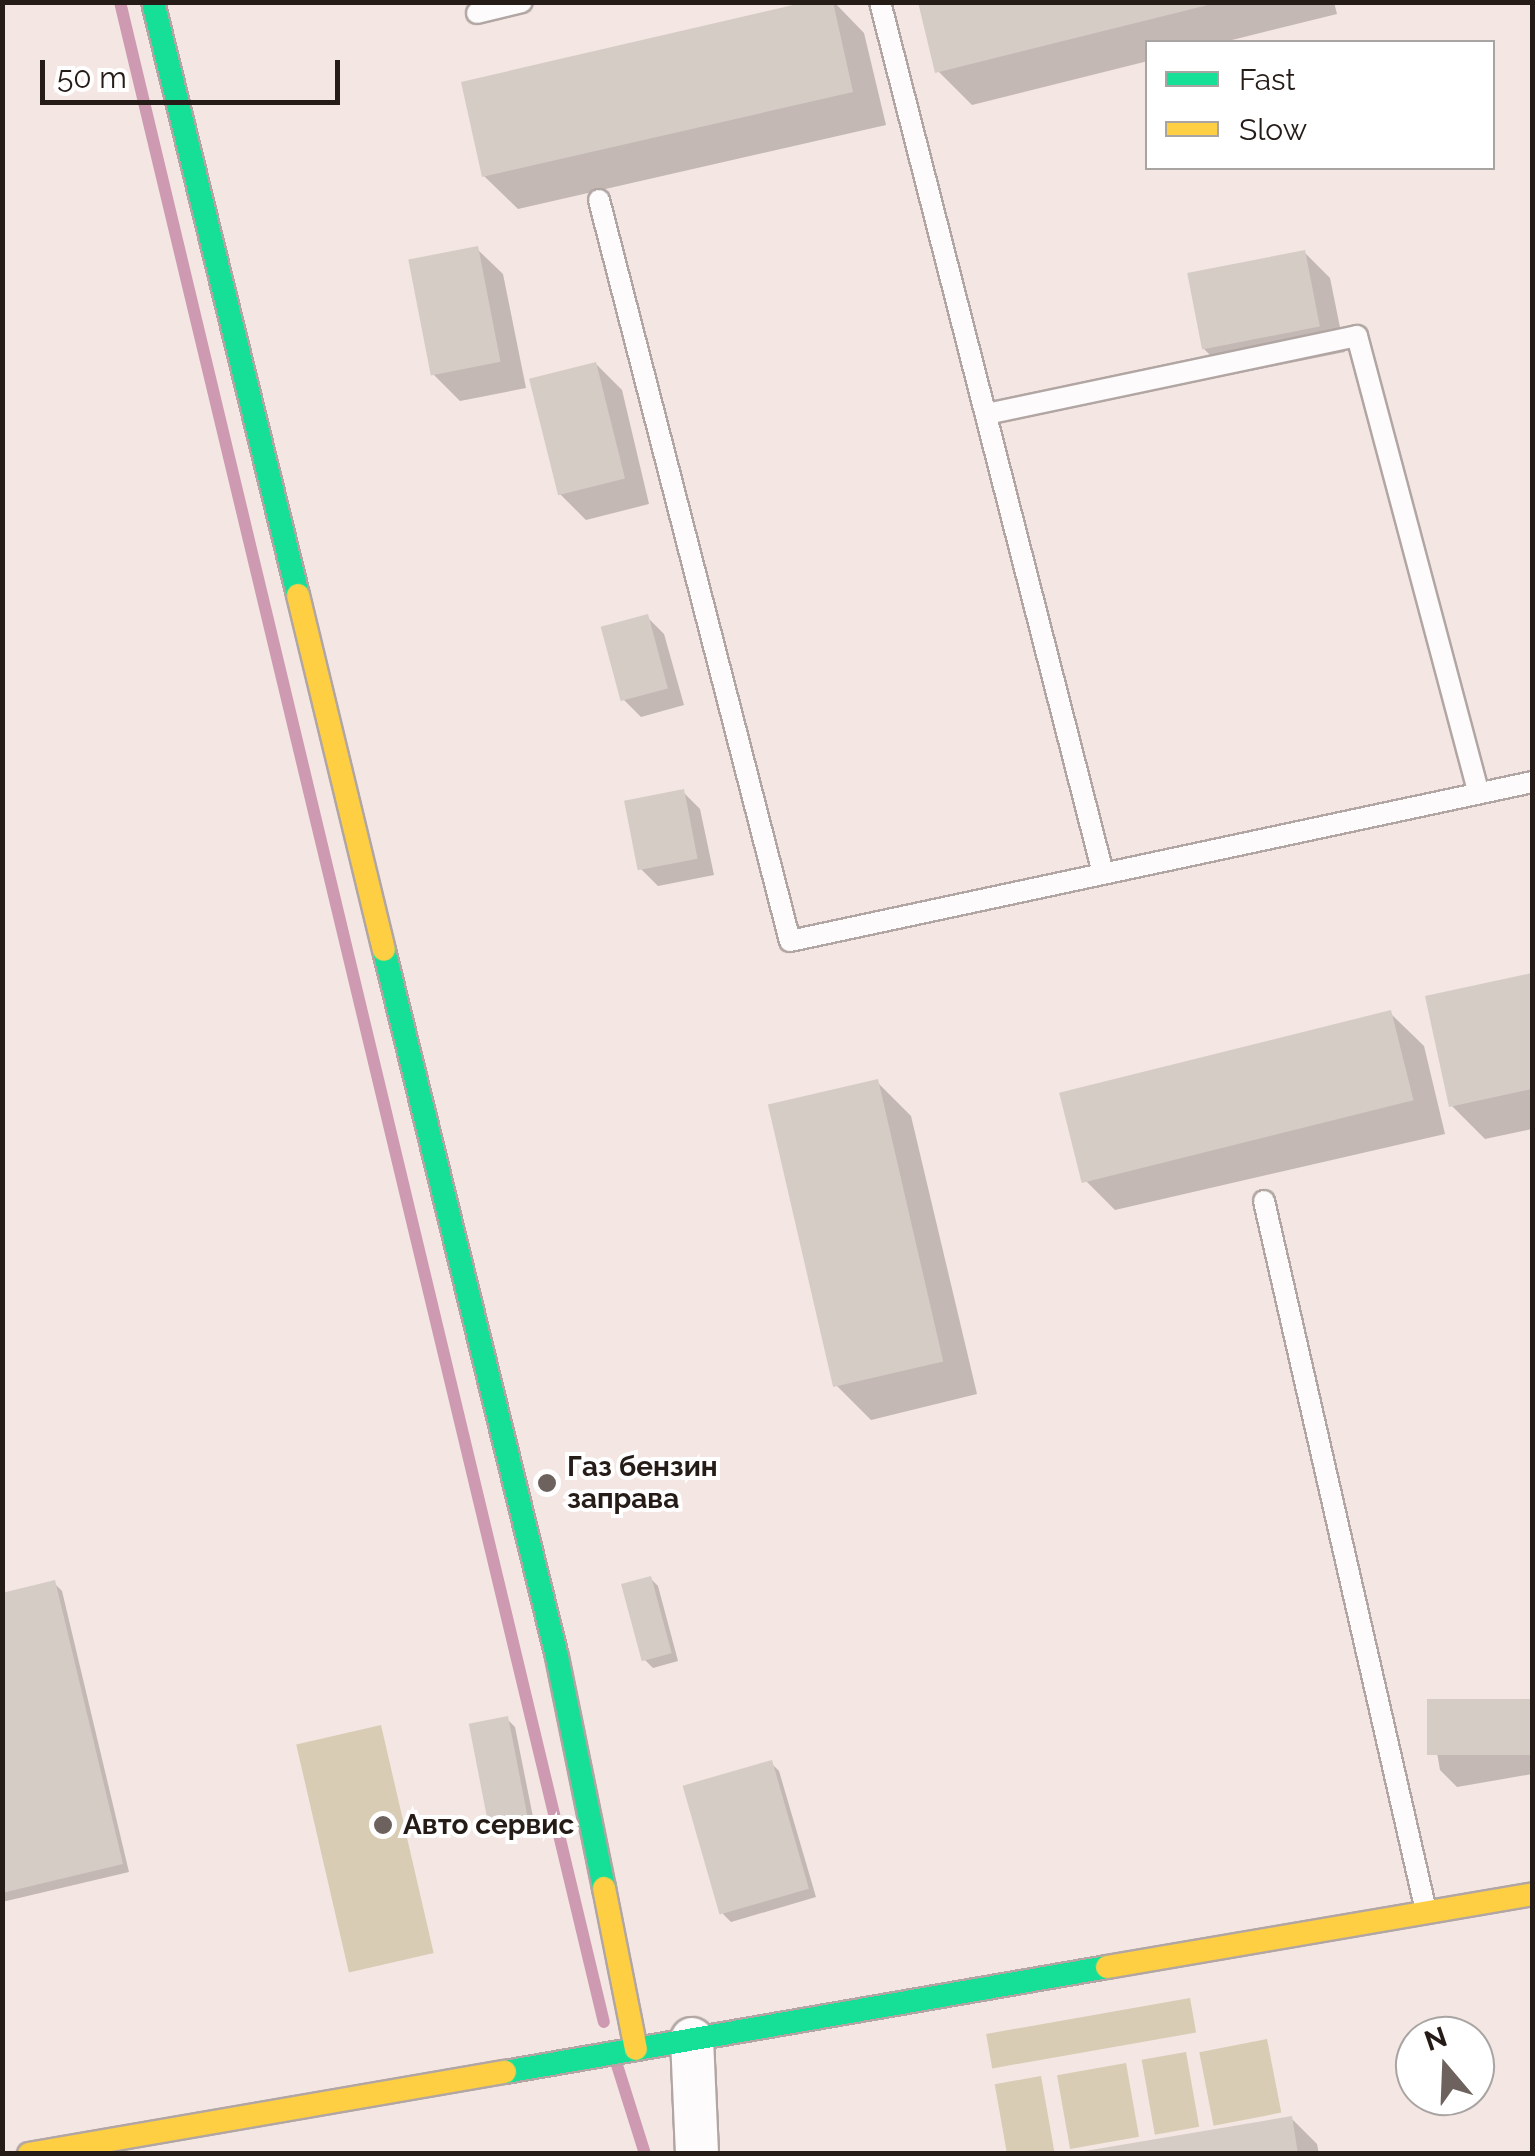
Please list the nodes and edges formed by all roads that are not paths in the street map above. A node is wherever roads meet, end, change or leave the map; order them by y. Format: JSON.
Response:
{"nodes":[{"id":1,"x":152,"y":2,"type":"edge"},
{"id":2,"x":522,"y":2,"type":"edge"},
{"id":3,"x":880,"y":2,"type":"edge"},
{"id":4,"x":477,"y":14,"type":"dead end"},
{"id":5,"x":599,"y":200,"type":"dead end"},
{"id":6,"x":987,"y":414,"type":"junction"},
{"id":7,"x":1532,"y":782,"type":"edge"},
{"id":8,"x":1479,"y":794,"type":"junction"},
{"id":9,"x":1102,"y":873,"type":"junction"},
{"id":10,"x":1264,"y":1201,"type":"dead end"},
{"id":11,"x":1532,"y":1894,"type":"edge"},
{"id":12,"x":1426,"y":1912,"type":"junction"},
{"id":13,"x":692,"y":2039,"type":"junction"},
{"id":14,"x":633,"y":2049,"type":"junction"},
{"id":15,"x":29,"y":2154,"type":"edge"},
{"id":16,"x":697,"y":2154,"type":"edge"}],
"edges":[{"from":1,"to":14,"type":"street"},
{"from":2,"to":4,"type":"lane"},
{"from":3,"to":6,"type":"lane"},
{"from":5,"to":9,"type":"lane"},
{"from":6,"to":8,"type":"lane"},
{"from":6,"to":9,"type":"lane"},
{"from":7,"to":8,"type":"lane"},
{"from":8,"to":9,"type":"lane"},
{"from":10,"to":12,"type":"lane"},
{"from":11,"to":12,"type":"street"},
{"from":12,"to":13,"type":"street"},
{"from":13,"to":14,"type":"street"},
{"from":13,"to":16,"type":"street"},
{"from":14,"to":15,"type":"street"}]}
